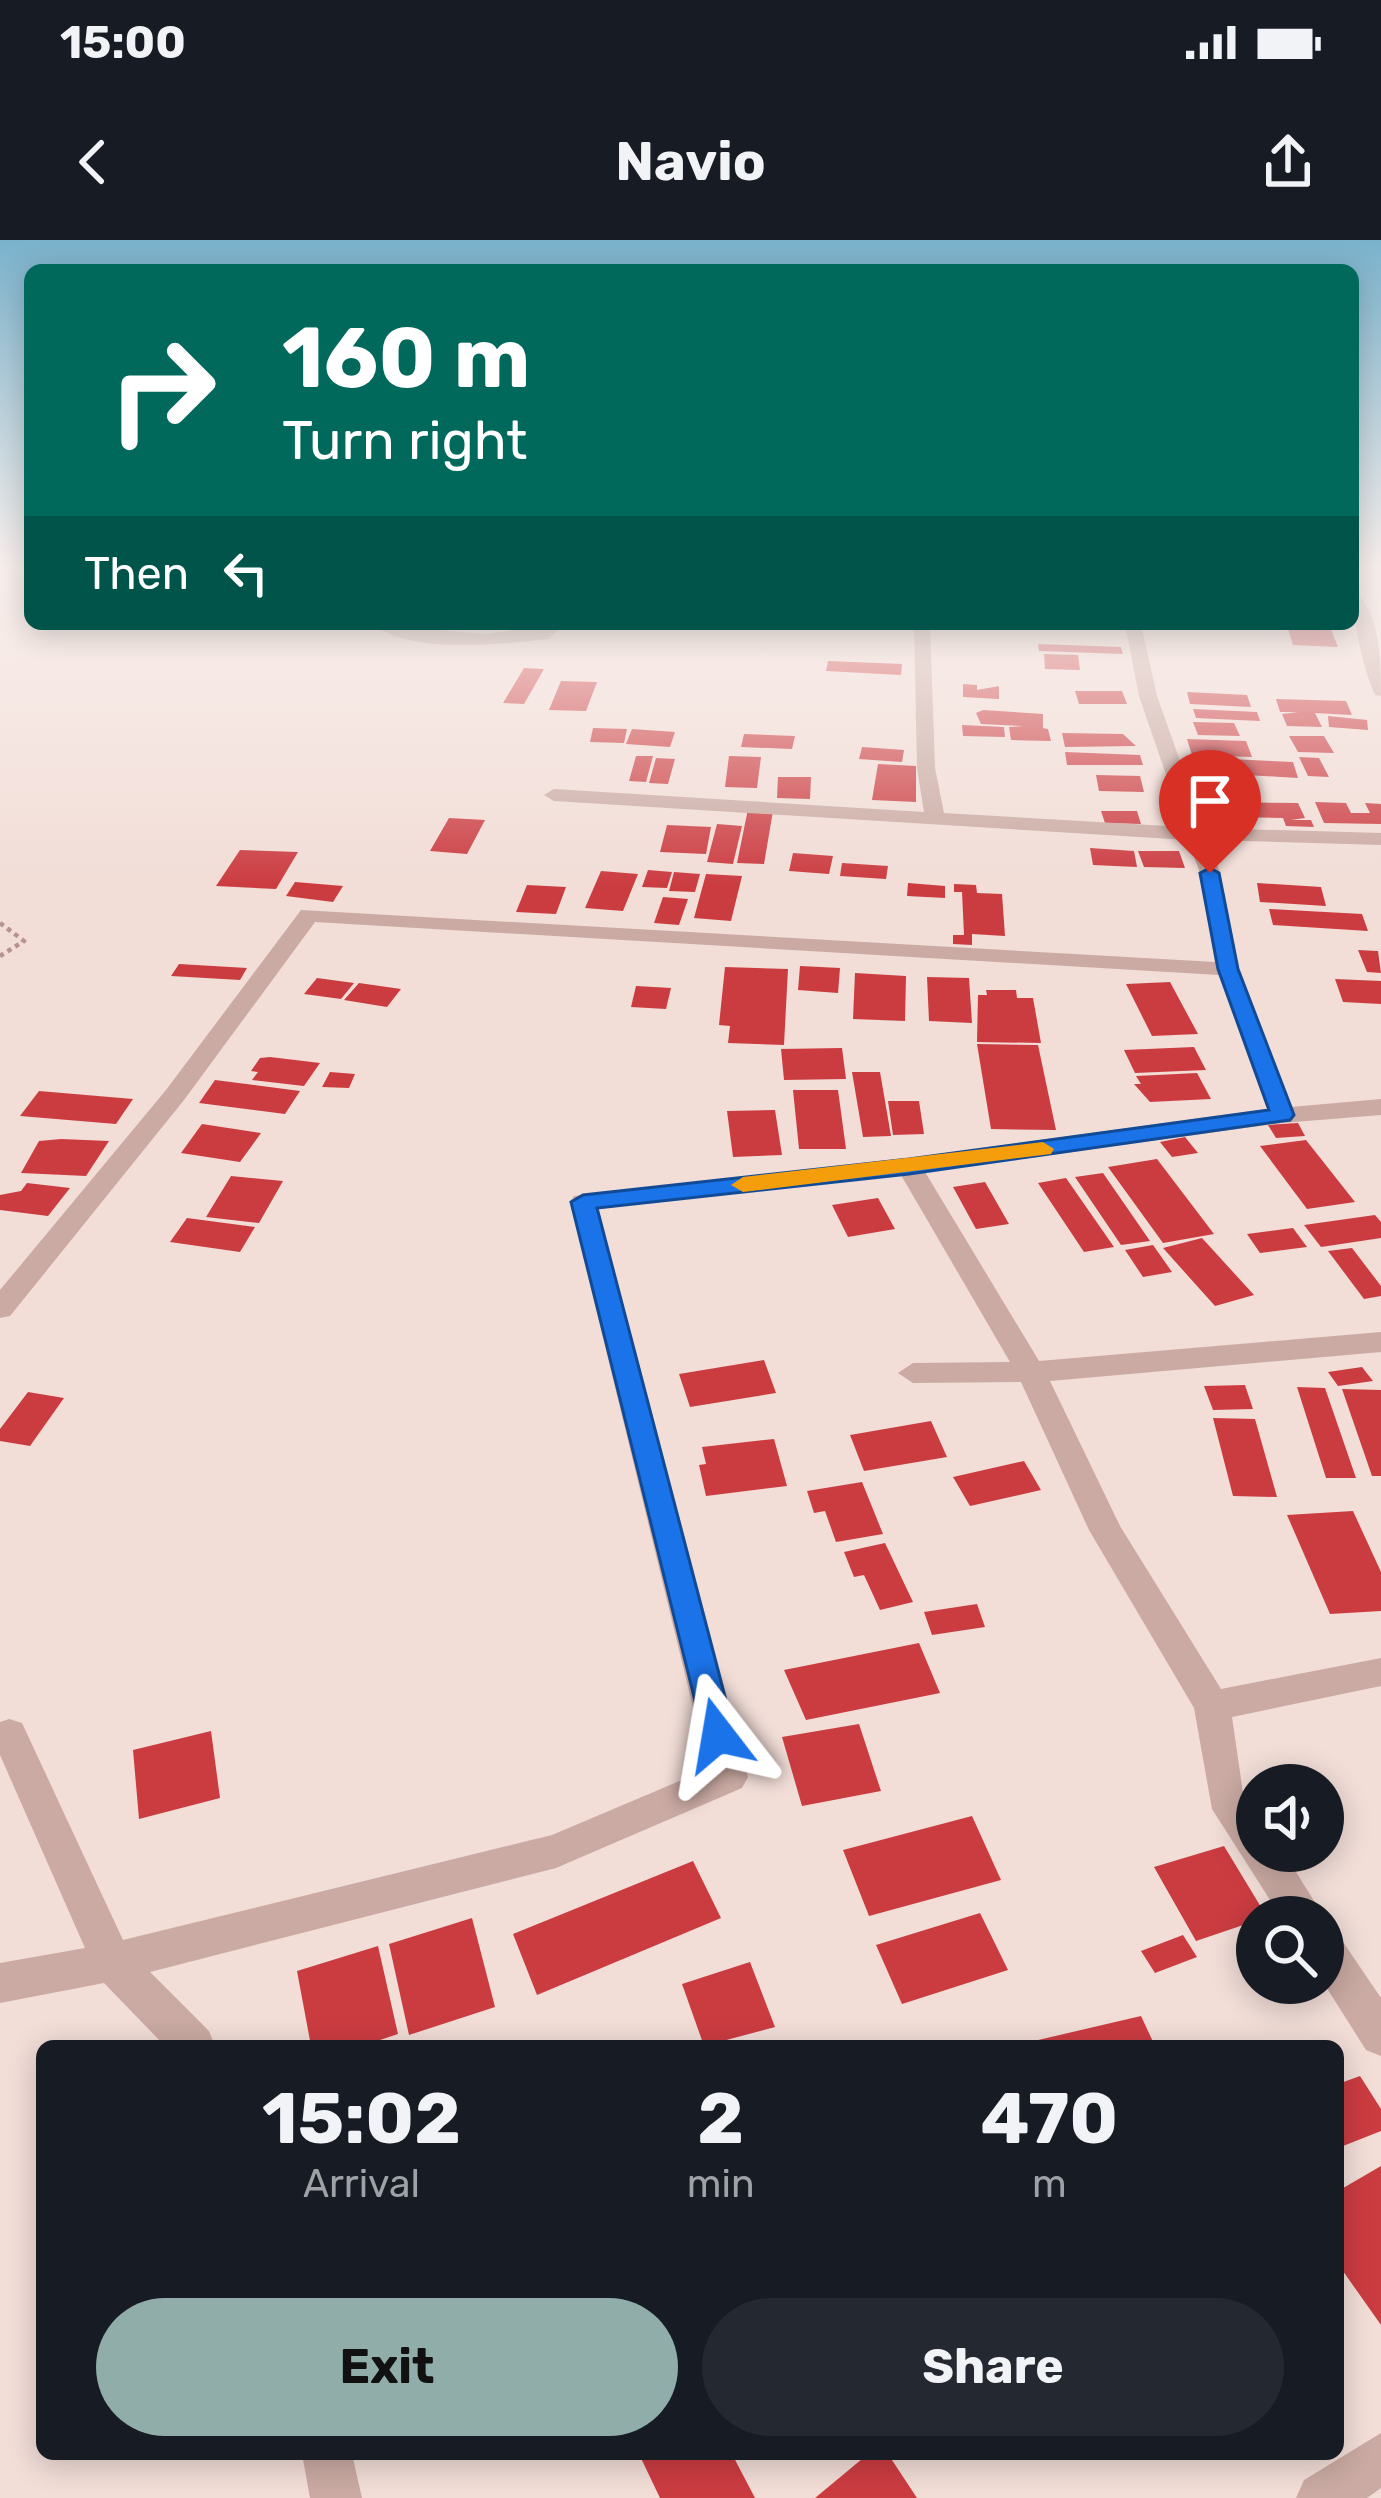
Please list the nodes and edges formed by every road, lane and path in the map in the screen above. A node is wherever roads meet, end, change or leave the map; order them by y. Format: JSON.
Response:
{"nodes":[{"id":1,"x":923,"y":672,"type":"edge"},
{"id":2,"x":1143,"y":672,"type":"edge"},
{"id":3,"x":554,"y":795,"type":"dead end"},
{"id":4,"x":935,"y":819,"type":"junction"},
{"id":5,"x":1196,"y":834,"type":"junction"},
{"id":6,"x":1381,"y":839,"type":"edge"},
{"id":7,"x":0,"y":923,"type":"edge"},
{"id":8,"x":0,"y":956,"type":"edge"},
{"id":9,"x":1228,"y":969,"type":"junction"},
{"id":10,"x":1381,"y":1107,"type":"edge"},
{"id":11,"x":1282,"y":1115,"type":"junction"},
{"id":12,"x":909,"y":1166,"type":"junction"},
{"id":13,"x":0,"y":1309,"type":"edge"},
{"id":14,"x":1381,"y":1342,"type":"edge"},
{"id":15,"x":1031,"y":1372,"type":"junction"},
{"id":16,"x":913,"y":1373,"type":"dead end"},
{"id":17,"x":1381,"y":1672,"type":"edge"},
{"id":18,"x":1212,"y":1706,"type":"junction"},
{"id":19,"x":9,"y":1734,"type":"dead end"},
{"id":20,"x":1236,"y":1812,"type":"edge"},
{"id":21,"x":112,"y":1962,"type":"junction"},
{"id":22,"x":1344,"y":1978,"type":"edge"},
{"id":23,"x":0,"y":1983,"type":"edge"},
{"id":24,"x":1381,"y":2035,"type":"edge"},
{"id":25,"x":188,"y":2040,"type":"edge"},
{"id":26,"x":1381,"y":2458,"type":"edge"},
{"id":27,"x":328,"y":2460,"type":"edge"},
{"id":28,"x":336,"y":2498,"type":"edge"},
{"id":29,"x":1322,"y":2498,"type":"edge"}],
"edges":[{"from":1,"to":4,"type":"street"},
{"from":2,"to":5,"type":"street"},
{"from":3,"to":4,"type":"street"},
{"from":4,"to":5,"type":"street"},
{"from":5,"to":6,"type":"street"},
{"from":5,"to":9,"type":"street"},
{"from":7,"to":8,"type":"path"},
{"from":9,"to":11,"type":"street"},
{"from":9,"to":13,"type":"street"},
{"from":10,"to":11,"type":"street"},
{"from":11,"to":12,"type":"street"},
{"from":12,"to":15,"type":"street"},
{"from":12,"to":21,"type":"street"},
{"from":14,"to":15,"type":"street"},
{"from":15,"to":16,"type":"street"},
{"from":15,"to":18,"type":"street"},
{"from":17,"to":18,"type":"street"},
{"from":18,"to":20,"type":"street"},
{"from":19,"to":21,"type":"street"},
{"from":21,"to":23,"type":"street"},
{"from":21,"to":25,"type":"street"},
{"from":22,"to":24,"type":"street"},
{"from":26,"to":29,"type":"street"},
{"from":27,"to":28,"type":"street"}]}
